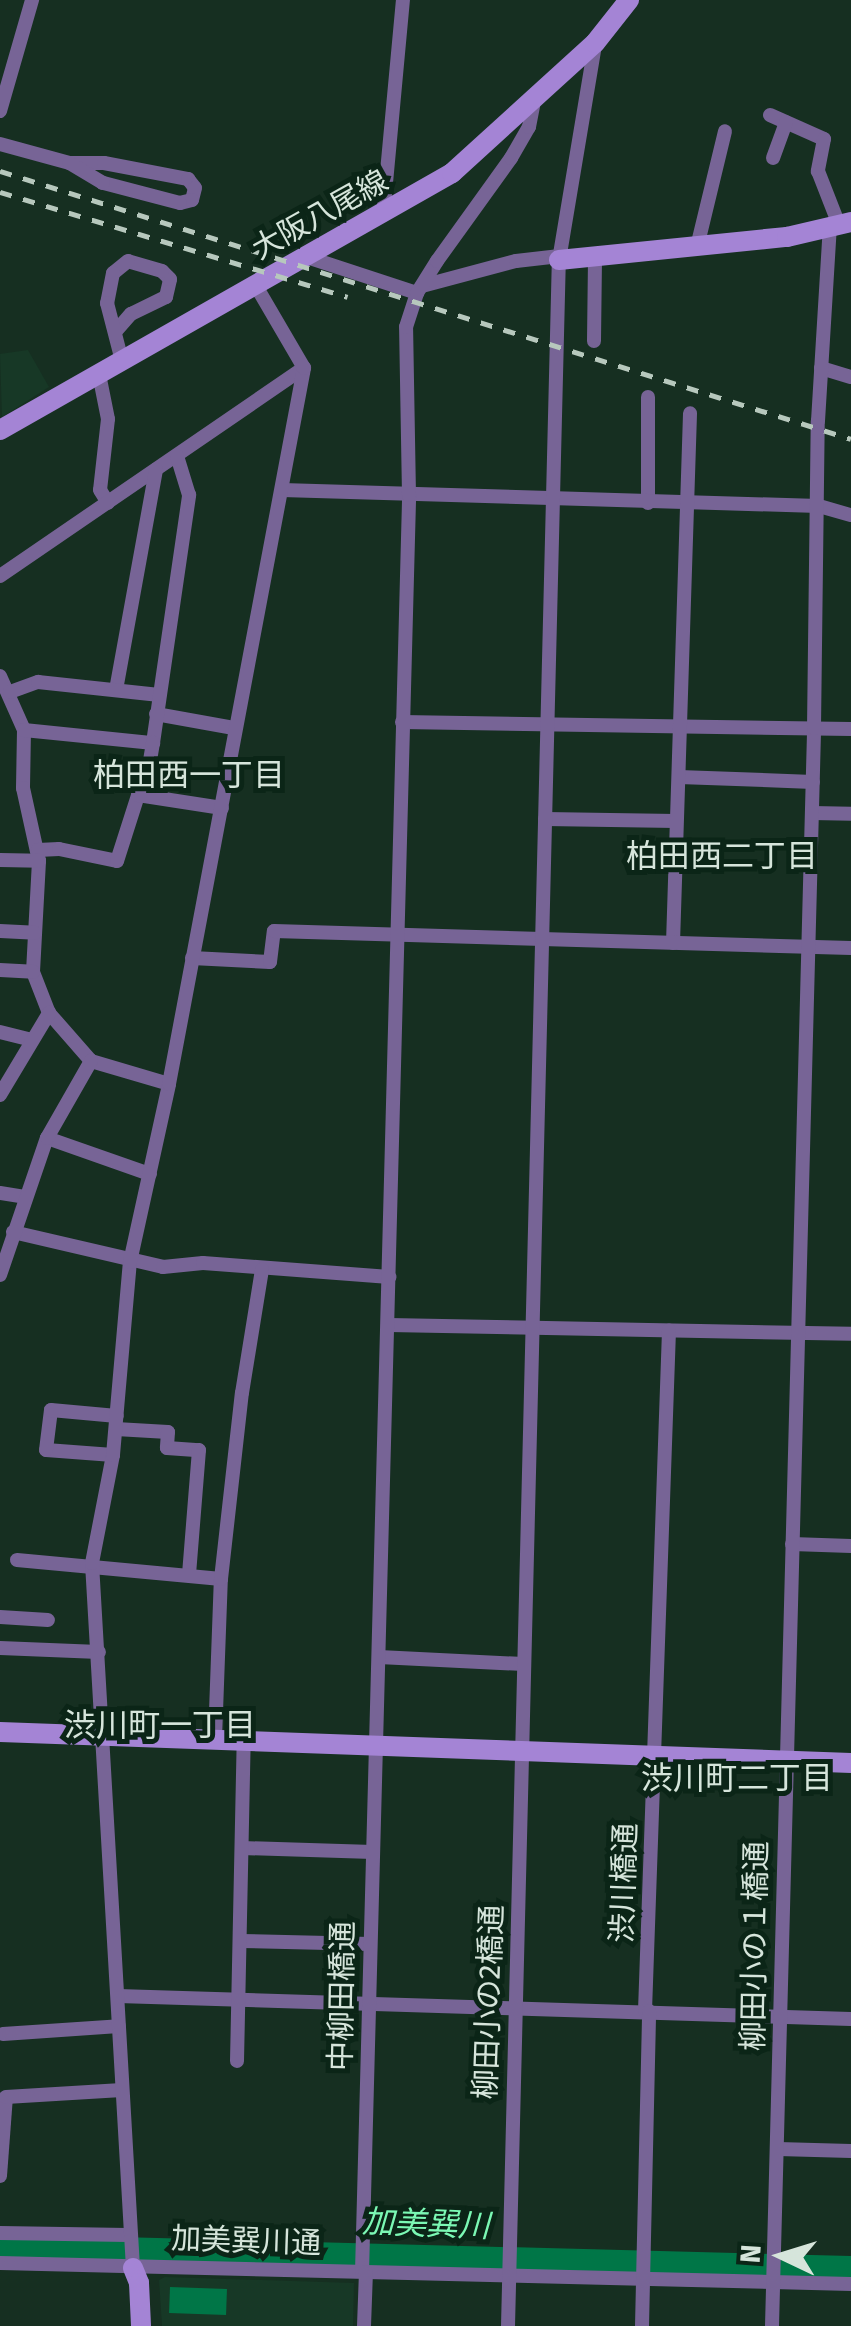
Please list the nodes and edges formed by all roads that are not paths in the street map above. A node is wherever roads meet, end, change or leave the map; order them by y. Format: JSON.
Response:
{"nodes":[{"id":1,"x":32,"y":0,"type":"edge"},
{"id":2,"x":403,"y":0,"type":"edge"},
{"id":3,"x":629,"y":0,"type":"edge"},
{"id":4,"x":595,"y":43,"type":"junction"},
{"id":5,"x":534,"y":101,"type":"junction"},
{"id":6,"x":0,"y":111,"type":"edge"},
{"id":7,"x":770,"y":116,"type":"dead end"},
{"id":8,"x":786,"y":122,"type":"junction"},
{"id":9,"x":725,"y":131,"type":"dead end"},
{"id":10,"x":489,"y":142,"type":"junction"},
{"id":11,"x":0,"y":144,"type":"edge"},
{"id":12,"x":511,"y":158,"type":"junction"},
{"id":13,"x":773,"y":158,"type":"dead end"},
{"id":14,"x":70,"y":163,"type":"junction"},
{"id":15,"x":384,"y":216,"type":"junction"},
{"id":16,"x":840,"y":225,"type":"edge"},
{"id":17,"x":697,"y":247,"type":"junction"},
{"id":18,"x":595,"y":256,"type":"junction"},
{"id":19,"x":307,"y":257,"type":"junction"},
{"id":20,"x":560,"y":258,"type":"junction"},
{"id":21,"x":255,"y":284,"type":"junction"},
{"id":22,"x":420,"y":290,"type":"junction"},
{"id":23,"x":116,"y":331,"type":"junction"},
{"id":24,"x":594,"y":341,"type":"dead end"},
{"id":25,"x":122,"y":360,"type":"junction"},
{"id":26,"x":304,"y":368,"type":"junction"},
{"id":27,"x":821,"y":368,"type":"junction"},
{"id":28,"x":98,"y":374,"type":"junction"},
{"id":29,"x":851,"y":378,"type":"edge"},
{"id":30,"x":648,"y":397,"type":"dead end"},
{"id":31,"x":690,"y":414,"type":"dead end"},
{"id":32,"x":0,"y":430,"type":"edge"},
{"id":33,"x":177,"y":456,"type":"junction"},
{"id":34,"x":156,"y":470,"type":"junction"},
{"id":35,"x":282,"y":490,"type":"junction"},
{"id":36,"x":408,"y":495,"type":"junction"},
{"id":37,"x":553,"y":500,"type":"junction"},
{"id":38,"x":648,"y":502,"type":"junction"},
{"id":39,"x":108,"y":503,"type":"junction"},
{"id":40,"x":690,"y":504,"type":"junction"},
{"id":41,"x":819,"y":506,"type":"junction"},
{"id":42,"x":851,"y":515,"type":"edge"},
{"id":43,"x":1,"y":573,"type":"edge"},
{"id":44,"x":0,"y":676,"type":"edge"},
{"id":45,"x":116,"y":690,"type":"junction"},
{"id":46,"x":10,"y":692,"type":"junction"},
{"id":47,"x":159,"y":695,"type":"junction"},
{"id":48,"x":156,"y":714,"type":"junction"},
{"id":49,"x":402,"y":722,"type":"junction"},
{"id":50,"x":547,"y":724,"type":"junction"},
{"id":51,"x":681,"y":726,"type":"junction"},
{"id":52,"x":234,"y":728,"type":"junction"},
{"id":53,"x":814,"y":728,"type":"junction"},
{"id":54,"x":851,"y":729,"type":"edge"},
{"id":55,"x":24,"y":730,"type":"junction"},
{"id":56,"x":154,"y":743,"type":"junction"},
{"id":57,"x":679,"y":778,"type":"junction"},
{"id":58,"x":813,"y":782,"type":"junction"},
{"id":59,"x":144,"y":796,"type":"junction"},
{"id":60,"x":222,"y":808,"type":"junction"},
{"id":61,"x":812,"y":813,"type":"junction"},
{"id":62,"x":851,"y":814,"type":"edge"},
{"id":63,"x":545,"y":819,"type":"junction"},
{"id":64,"x":676,"y":820,"type":"junction"},
{"id":65,"x":39,"y":856,"type":"junction"},
{"id":66,"x":0,"y":860,"type":"edge"},
{"id":67,"x":0,"y":931,"type":"edge"},
{"id":68,"x":35,"y":933,"type":"junction"},
{"id":69,"x":396,"y":935,"type":"junction"},
{"id":70,"x":542,"y":940,"type":"junction"},
{"id":71,"x":672,"y":943,"type":"junction"},
{"id":72,"x":807,"y":947,"type":"junction"},
{"id":73,"x":851,"y":948,"type":"edge"},
{"id":74,"x":192,"y":958,"type":"junction"},
{"id":75,"x":0,"y":970,"type":"edge"},
{"id":76,"x":33,"y":972,"type":"junction"},
{"id":77,"x":49,"y":1013,"type":"junction"},
{"id":78,"x":0,"y":1032,"type":"edge"},
{"id":79,"x":32,"y":1040,"type":"junction"},
{"id":80,"x":91,"y":1060,"type":"junction"},
{"id":81,"x":169,"y":1084,"type":"junction"},
{"id":82,"x":0,"y":1095,"type":"edge"},
{"id":83,"x":48,"y":1138,"type":"junction"},
{"id":84,"x":150,"y":1174,"type":"junction"},
{"id":85,"x":0,"y":1193,"type":"edge"},
{"id":86,"x":25,"y":1197,"type":"junction"},
{"id":87,"x":14,"y":1232,"type":"junction"},
{"id":88,"x":130,"y":1262,"type":"junction"},
{"id":89,"x":262,"y":1270,"type":"junction"},
{"id":90,"x":0,"y":1275,"type":"edge"},
{"id":91,"x":389,"y":1277,"type":"junction"},
{"id":92,"x":388,"y":1325,"type":"junction"},
{"id":93,"x":533,"y":1328,"type":"junction"},
{"id":94,"x":668,"y":1330,"type":"junction"},
{"id":95,"x":797,"y":1332,"type":"junction"},
{"id":96,"x":851,"y":1334,"type":"edge"},
{"id":97,"x":116,"y":1422,"type":"junction"},
{"id":98,"x":114,"y":1455,"type":"junction"},
{"id":99,"x":792,"y":1544,"type":"junction"},
{"id":100,"x":851,"y":1546,"type":"edge"},
{"id":101,"x":18,"y":1560,"type":"dead end"},
{"id":102,"x":92,"y":1564,"type":"junction"},
{"id":103,"x":189,"y":1575,"type":"junction"},
{"id":104,"x":221,"y":1579,"type":"junction"},
{"id":105,"x":0,"y":1618,"type":"edge"},
{"id":106,"x":48,"y":1620,"type":"dead end"},
{"id":107,"x":0,"y":1648,"type":"edge"},
{"id":108,"x":99,"y":1652,"type":"junction"},
{"id":109,"x":378,"y":1658,"type":"junction"},
{"id":110,"x":524,"y":1664,"type":"junction"},
{"id":111,"x":0,"y":1732,"type":"edge"},
{"id":112,"x":105,"y":1735,"type":"junction"},
{"id":113,"x":215,"y":1739,"type":"junction"},
{"id":114,"x":244,"y":1740,"type":"junction"},
{"id":115,"x":375,"y":1744,"type":"junction"},
{"id":116,"x":523,"y":1753,"type":"junction"},
{"id":117,"x":656,"y":1757,"type":"junction"},
{"id":118,"x":786,"y":1761,"type":"junction"},
{"id":119,"x":851,"y":1763,"type":"edge"},
{"id":120,"x":242,"y":1848,"type":"junction"},
{"id":121,"x":373,"y":1852,"type":"junction"},
{"id":122,"x":240,"y":1941,"type":"junction"},
{"id":123,"x":370,"y":1944,"type":"junction"},
{"id":124,"x":118,"y":1996,"type":"junction"},
{"id":125,"x":238,"y":2000,"type":"junction"},
{"id":126,"x":369,"y":2004,"type":"junction"},
{"id":127,"x":516,"y":2007,"type":"junction"},
{"id":128,"x":647,"y":2011,"type":"junction"},
{"id":129,"x":780,"y":2016,"type":"junction"},
{"id":130,"x":851,"y":2019,"type":"edge"},
{"id":131,"x":120,"y":2026,"type":"junction"},
{"id":132,"x":3,"y":2034,"type":"dead end"},
{"id":133,"x":237,"y":2060,"type":"dead end"},
{"id":134,"x":122,"y":2090,"type":"junction"},
{"id":135,"x":778,"y":2150,"type":"junction"},
{"id":136,"x":851,"y":2151,"type":"edge"},
{"id":137,"x":0,"y":2176,"type":"edge"},
{"id":138,"x":0,"y":2233,"type":"edge"},
{"id":139,"x":130,"y":2251,"type":"junction"},
{"id":140,"x":0,"y":2263,"type":"edge"},
{"id":141,"x":363,"y":2263,"type":"junction"},
{"id":142,"x":510,"y":2265,"type":"junction"},
{"id":143,"x":774,"y":2273,"type":"junction"},
{"id":144,"x":643,"y":2275,"type":"junction"},
{"id":145,"x":851,"y":2284,"type":"edge"},
{"id":146,"x":141,"y":2326,"type":"edge"},
{"id":147,"x":364,"y":2326,"type":"edge"},
{"id":148,"x":508,"y":2326,"type":"edge"},
{"id":149,"x":642,"y":2326,"type":"edge"},
{"id":150,"x":772,"y":2326,"type":"edge"}],
"edges":[{"from":1,"to":6,"type":"street"},
{"from":2,"to":15,"type":"street"},
{"from":3,"to":4,"type":"street","name":"大阪八尾線"},
{"from":4,"to":5,"type":"street","name":"大阪八尾線"},
{"from":4,"to":20,"type":"street","name":"柳田小の2橋通"},
{"from":5,"to":10,"type":"street","name":"大阪八尾線"},
{"from":5,"to":12,"type":"street"},
{"from":7,"to":8,"type":"street"},
{"from":8,"to":13,"type":"street"},
{"from":8,"to":16,"type":"street"},
{"from":9,"to":17,"type":"street"},
{"from":10,"to":12,"type":"street"},
{"from":10,"to":15,"type":"street","name":"大阪八尾線"},
{"from":11,"to":14,"type":"street"},
{"from":12,"to":22,"type":"street"},
{"from":14,"to":14,"type":"street"},
{"from":15,"to":19,"type":"street","name":"大阪八尾線"},
{"from":16,"to":17,"type":"street"},
{"from":16,"to":27,"type":"street","name":"柳田小の１橋通"},
{"from":17,"to":18,"type":"street"},
{"from":18,"to":20,"type":"street"},
{"from":18,"to":24,"type":"street"},
{"from":19,"to":21,"type":"street","name":"大阪八尾線"},
{"from":19,"to":22,"type":"street"},
{"from":20,"to":22,"type":"street"},
{"from":20,"to":37,"type":"street","name":"柳田小の2橋通"},
{"from":21,"to":25,"type":"street","name":"大阪八尾線"},
{"from":21,"to":26,"type":"street"},
{"from":22,"to":36,"type":"street","name":"中柳田橋通"},
{"from":23,"to":23,"type":"street"},
{"from":23,"to":25,"type":"street"},
{"from":25,"to":28,"type":"street","name":"大阪八尾線"},
{"from":26,"to":33,"type":"street"},
{"from":26,"to":35,"type":"street"},
{"from":27,"to":29,"type":"street"},
{"from":27,"to":41,"type":"street","name":"柳田小の１橋通"},
{"from":28,"to":32,"type":"street","name":"大阪八尾線"},
{"from":28,"to":39,"type":"street"},
{"from":30,"to":38,"type":"street"},
{"from":31,"to":40,"type":"street"},
{"from":33,"to":34,"type":"street"},
{"from":33,"to":47,"type":"street"},
{"from":34,"to":39,"type":"street"},
{"from":34,"to":45,"type":"street"},
{"from":35,"to":36,"type":"street"},
{"from":35,"to":52,"type":"street"},
{"from":36,"to":37,"type":"street"},
{"from":36,"to":49,"type":"street","name":"中柳田橋通"},
{"from":37,"to":38,"type":"street"},
{"from":37,"to":50,"type":"street","name":"柳田小の2橋通"},
{"from":38,"to":40,"type":"street"},
{"from":39,"to":43,"type":"street"},
{"from":40,"to":41,"type":"street"},
{"from":40,"to":51,"type":"street"},
{"from":41,"to":42,"type":"street"},
{"from":41,"to":53,"type":"street","name":"柳田小の１橋通"},
{"from":44,"to":46,"type":"street"},
{"from":45,"to":46,"type":"street"},
{"from":45,"to":47,"type":"street"},
{"from":46,"to":55,"type":"street"},
{"from":47,"to":48,"type":"street"},
{"from":48,"to":52,"type":"street"},
{"from":48,"to":56,"type":"street"},
{"from":49,"to":50,"type":"street"},
{"from":49,"to":69,"type":"street","name":"中柳田橋通"},
{"from":50,"to":51,"type":"street"},
{"from":50,"to":63,"type":"street","name":"柳田小の2橋通"},
{"from":51,"to":53,"type":"street"},
{"from":51,"to":57,"type":"street"},
{"from":52,"to":60,"type":"street"},
{"from":53,"to":54,"type":"street"},
{"from":53,"to":58,"type":"street","name":"柳田小の１橋通"},
{"from":55,"to":56,"type":"street"},
{"from":55,"to":65,"type":"street"},
{"from":56,"to":59,"type":"street"},
{"from":57,"to":58,"type":"street"},
{"from":57,"to":64,"type":"street"},
{"from":58,"to":61,"type":"street","name":"柳田小の１橋通"},
{"from":59,"to":60,"type":"street"},
{"from":59,"to":65,"type":"street"},
{"from":60,"to":74,"type":"street"},
{"from":61,"to":62,"type":"street"},
{"from":61,"to":72,"type":"street","name":"柳田小の１橋通"},
{"from":63,"to":64,"type":"street"},
{"from":63,"to":70,"type":"street","name":"柳田小の2橋通"},
{"from":64,"to":71,"type":"street"},
{"from":65,"to":66,"type":"street"},
{"from":65,"to":68,"type":"street"},
{"from":67,"to":68,"type":"street"},
{"from":68,"to":76,"type":"street"},
{"from":69,"to":70,"type":"street"},
{"from":69,"to":74,"type":"street"},
{"from":69,"to":91,"type":"street","name":"中柳田橋通"},
{"from":70,"to":71,"type":"street"},
{"from":70,"to":93,"type":"street","name":"柳田小の2橋通"},
{"from":71,"to":72,"type":"street"},
{"from":72,"to":73,"type":"street"},
{"from":72,"to":95,"type":"street","name":"柳田小の１橋通"},
{"from":74,"to":81,"type":"street"},
{"from":75,"to":76,"type":"street"},
{"from":76,"to":77,"type":"street"},
{"from":77,"to":79,"type":"street"},
{"from":77,"to":80,"type":"street"},
{"from":78,"to":79,"type":"street"},
{"from":79,"to":82,"type":"street"},
{"from":80,"to":81,"type":"street"},
{"from":80,"to":83,"type":"street"},
{"from":81,"to":84,"type":"street"},
{"from":83,"to":84,"type":"street"},
{"from":83,"to":86,"type":"street"},
{"from":84,"to":88,"type":"street"},
{"from":85,"to":86,"type":"street"},
{"from":86,"to":87,"type":"street"},
{"from":87,"to":88,"type":"street"},
{"from":87,"to":90,"type":"street"},
{"from":88,"to":89,"type":"street"},
{"from":88,"to":97,"type":"street"},
{"from":89,"to":91,"type":"street"},
{"from":89,"to":104,"type":"street"},
{"from":91,"to":92,"type":"street","name":"中柳田橋通"},
{"from":92,"to":93,"type":"street"},
{"from":92,"to":109,"type":"street","name":"中柳田橋通"},
{"from":93,"to":94,"type":"street"},
{"from":93,"to":110,"type":"street","name":"柳田小の2橋通"},
{"from":94,"to":95,"type":"street"},
{"from":94,"to":117,"type":"street","name":"渋川橋通"},
{"from":95,"to":96,"type":"street"},
{"from":95,"to":99,"type":"street","name":"柳田小の１橋通"},
{"from":97,"to":98,"type":"street"},
{"from":97,"to":98,"type":"street"},
{"from":97,"to":103,"type":"street"},
{"from":98,"to":102,"type":"street"},
{"from":99,"to":100,"type":"street"},
{"from":99,"to":118,"type":"street","name":"柳田小の１橋通"},
{"from":101,"to":102,"type":"street"},
{"from":102,"to":103,"type":"street"},
{"from":102,"to":108,"type":"street"},
{"from":103,"to":104,"type":"street"},
{"from":104,"to":113,"type":"street"},
{"from":105,"to":106,"type":"street"},
{"from":107,"to":108,"type":"street"},
{"from":108,"to":112,"type":"street"},
{"from":109,"to":110,"type":"street"},
{"from":109,"to":115,"type":"street","name":"中柳田橋通"},
{"from":110,"to":116,"type":"street","name":"柳田小の2橋通"},
{"from":111,"to":112,"type":"street"},
{"from":112,"to":113,"type":"street"},
{"from":112,"to":124,"type":"street"},
{"from":113,"to":114,"type":"street"},
{"from":114,"to":115,"type":"street"},
{"from":114,"to":120,"type":"street"},
{"from":115,"to":116,"type":"street"},
{"from":115,"to":121,"type":"street","name":"中柳田橋通"},
{"from":116,"to":117,"type":"street"},
{"from":116,"to":127,"type":"street","name":"柳田小の2橋通"},
{"from":117,"to":118,"type":"street"},
{"from":117,"to":128,"type":"street","name":"渋川橋通"},
{"from":118,"to":119,"type":"street"},
{"from":118,"to":129,"type":"street","name":"柳田小の１橋通"},
{"from":120,"to":121,"type":"street"},
{"from":120,"to":122,"type":"street"},
{"from":121,"to":123,"type":"street","name":"中柳田橋通"},
{"from":122,"to":123,"type":"street"},
{"from":122,"to":125,"type":"street"},
{"from":123,"to":126,"type":"street","name":"中柳田橋通"},
{"from":124,"to":125,"type":"street"},
{"from":124,"to":131,"type":"street"},
{"from":125,"to":126,"type":"street"},
{"from":125,"to":133,"type":"street"},
{"from":126,"to":127,"type":"street"},
{"from":126,"to":141,"type":"street","name":"中柳田橋通"},
{"from":127,"to":128,"type":"street"},
{"from":127,"to":142,"type":"street","name":"柳田小の2橋通"},
{"from":128,"to":129,"type":"street"},
{"from":128,"to":144,"type":"street","name":"渋川橋通"},
{"from":129,"to":130,"type":"street"},
{"from":129,"to":135,"type":"street","name":"柳田小の１橋通"},
{"from":131,"to":132,"type":"street"},
{"from":131,"to":134,"type":"street"},
{"from":134,"to":137,"type":"street"},
{"from":134,"to":139,"type":"street"},
{"from":135,"to":136,"type":"street"},
{"from":135,"to":143,"type":"street","name":"柳田小の１橋通"},
{"from":138,"to":139,"type":"street"},
{"from":139,"to":140,"type":"street","name":"加美巽川通"},
{"from":139,"to":141,"type":"street","name":"加美巽川通"},
{"from":139,"to":146,"type":"street"},
{"from":141,"to":142,"type":"street","name":"加美巽川通"},
{"from":141,"to":147,"type":"street","name":"中柳田橋通"},
{"from":142,"to":144,"type":"street","name":"加美巽川通"},
{"from":142,"to":148,"type":"street","name":"柳田小の2橋通"},
{"from":143,"to":144,"type":"street","name":"加美巽川通"},
{"from":143,"to":145,"type":"street","name":"加美巽川通"},
{"from":143,"to":150,"type":"street","name":"柳田小の１橋通"},
{"from":144,"to":149,"type":"street"}]}
